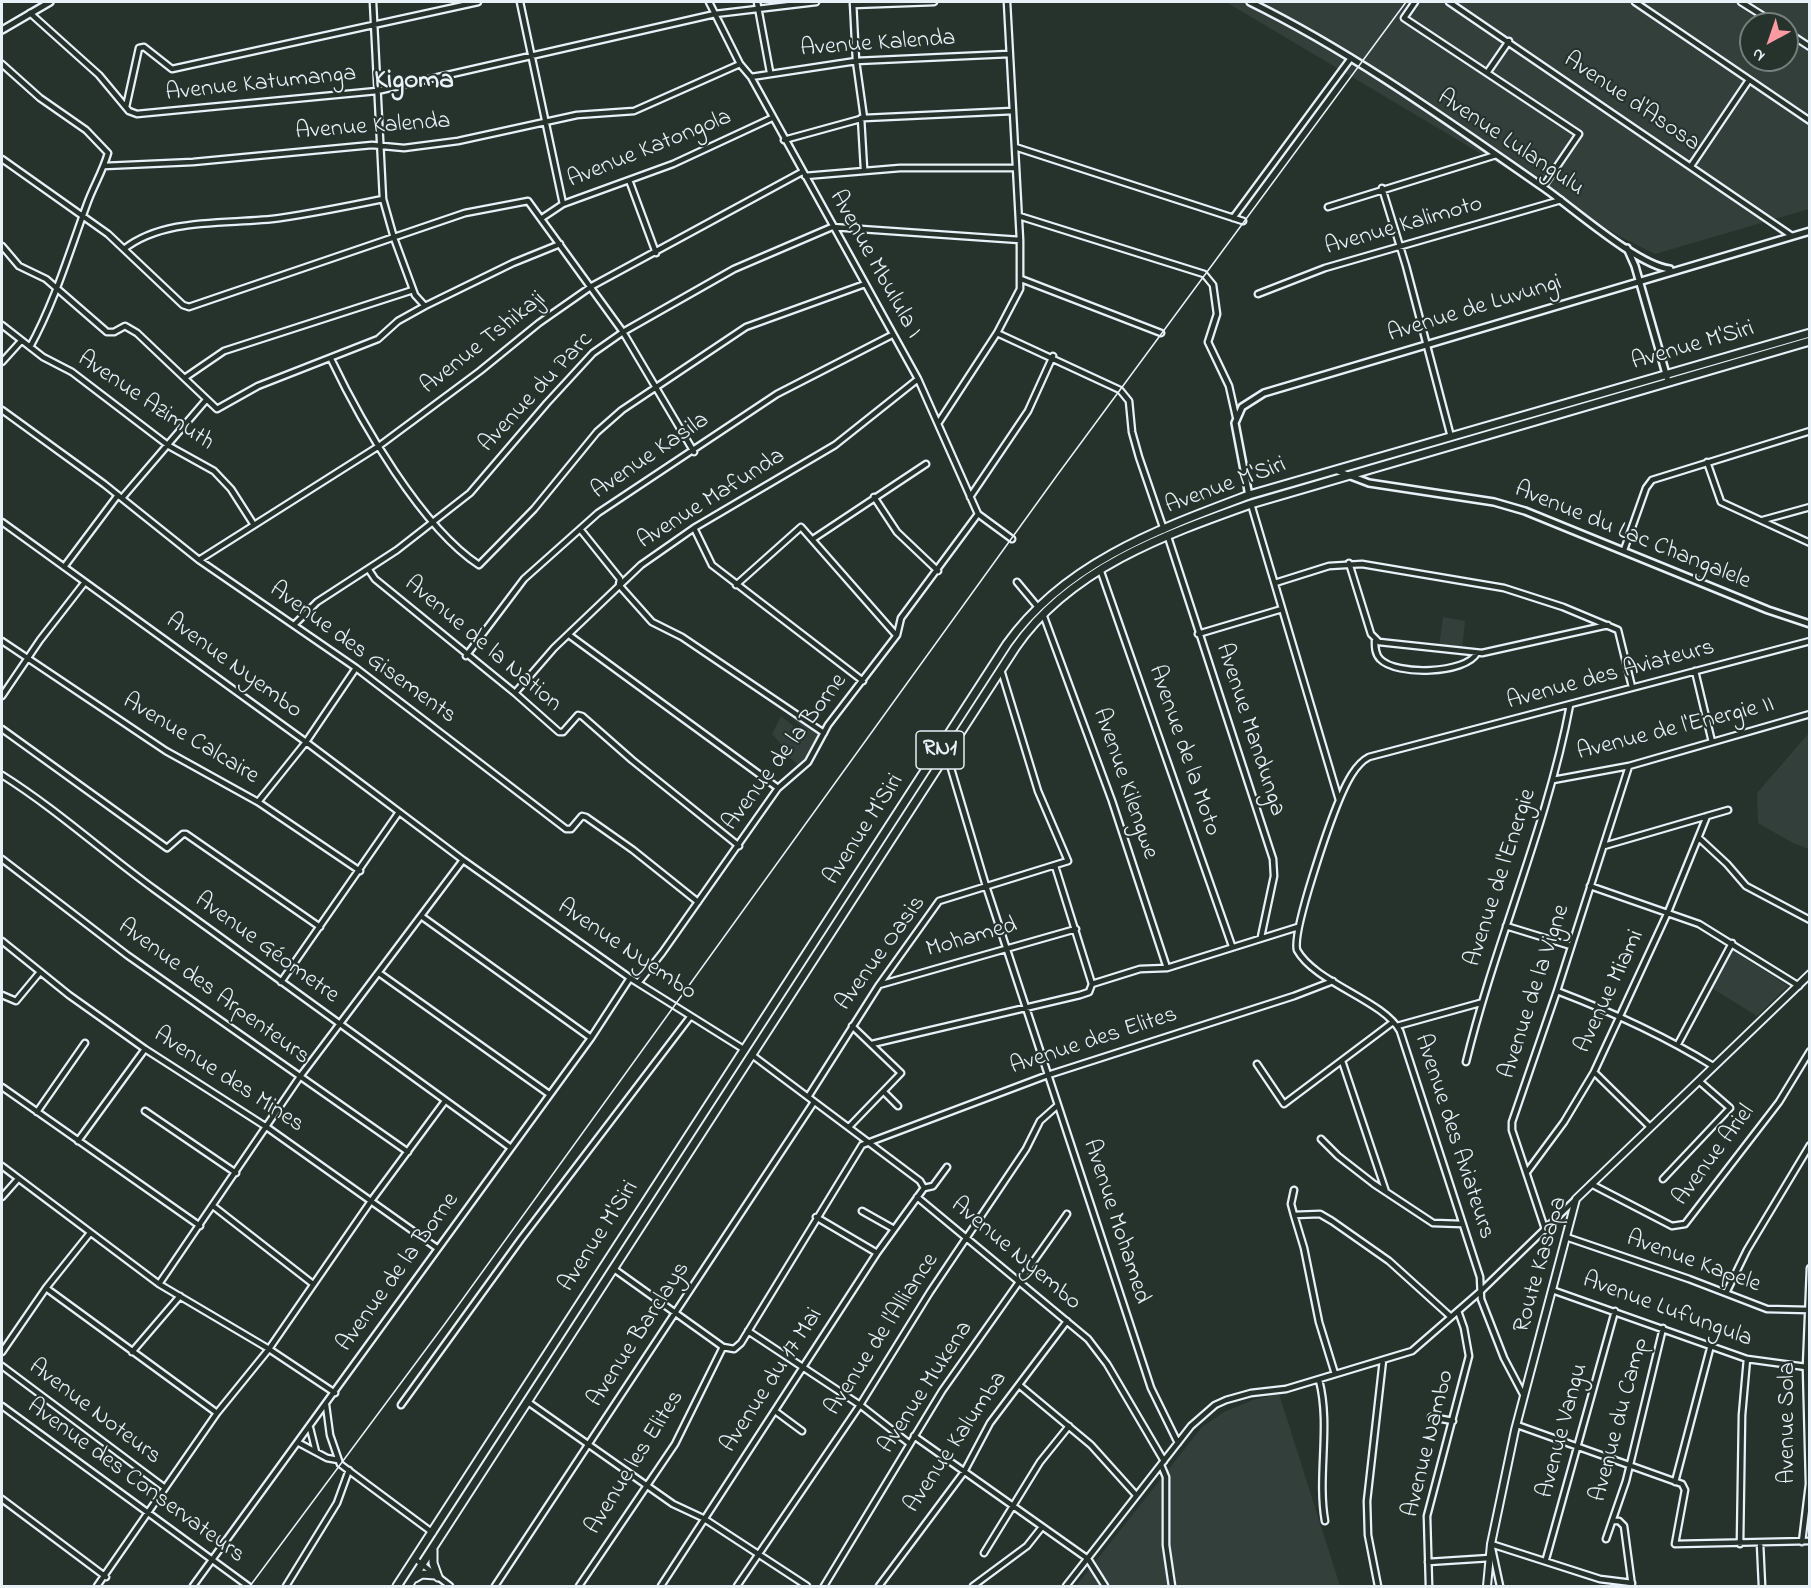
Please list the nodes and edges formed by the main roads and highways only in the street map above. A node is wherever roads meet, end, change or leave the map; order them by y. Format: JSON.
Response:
{"nodes":[{"id":1,"x":1809,"y":333,"type":"edge"},
{"id":2,"x":1809,"y":341,"type":"edge"},
{"id":3,"x":1667,"y":378,"type":"junction"},
{"id":4,"x":1008,"y":644,"type":"junction"},
{"id":5,"x":1015,"y":648,"type":"junction"},
{"id":6,"x":1809,"y":974,"type":"edge"},
{"id":7,"x":519,"y":1401,"type":"junction"},
{"id":8,"x":527,"y":1404,"type":"junction"},
{"id":9,"x":434,"y":1548,"type":"junction"},
{"id":10,"x":410,"y":1583,"type":"edge"},
{"id":11,"x":398,"y":1587,"type":"edge"},
{"id":12,"x":1487,"y":1587,"type":"edge"}],
"edges":[{"from":1,"to":3,"type":"highway","name":"Avenue M'Siri","number":"RN1"},
{"from":2,"to":3,"type":"highway","name":"Avenue M'Siri","number":"RN1"},
{"from":3,"to":4,"type":"highway","name":"Avenue M'Siri","number":"RN1"},
{"from":3,"to":5,"type":"highway","name":"Avenue M'Siri","number":"RN1"},
{"from":4,"to":5,"type":"highway"},
{"from":4,"to":7,"type":"highway","name":"Avenue M'Siri","number":"RN1"},
{"from":5,"to":8,"type":"highway","name":"Avenue M'Siri","number":"RN1"},
{"from":6,"to":12,"type":"main road","name":"Route Kasapa"},
{"from":7,"to":8,"type":"highway"},
{"from":7,"to":11,"type":"highway","name":"Avenue M'Siri","number":"RN1"},
{"from":8,"to":9,"type":"highway","name":"Avenue M'Siri","number":"RN1"},
{"from":9,"to":10,"type":"highway","name":"Avenue M'Siri","number":"RN1"},
{"from":9,"to":10,"type":"highway"}]}
